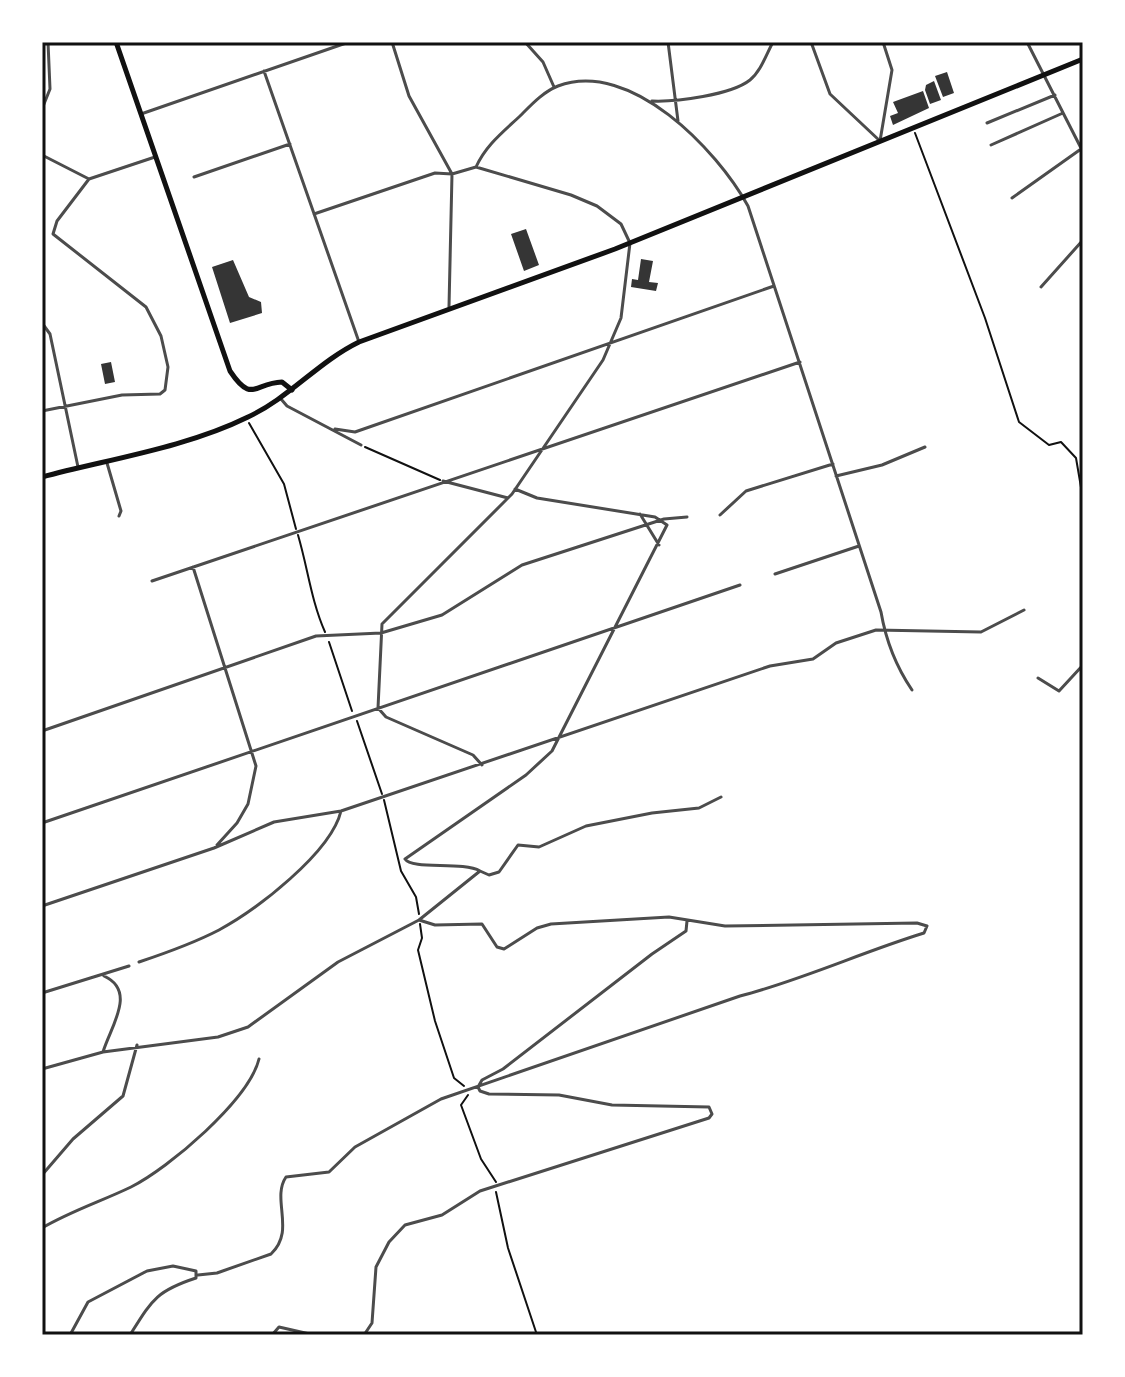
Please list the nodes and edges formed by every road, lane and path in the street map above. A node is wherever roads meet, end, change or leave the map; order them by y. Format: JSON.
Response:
{"nodes":[{"id":1,"x":48,"y":42,"type":"edge"},
{"id":2,"x":116,"y":42,"type":"edge"},
{"id":3,"x":349,"y":42,"type":"edge"},
{"id":4,"x":392,"y":42,"type":"edge"},
{"id":5,"x":525,"y":42,"type":"edge"},
{"id":6,"x":668,"y":42,"type":"edge"},
{"id":7,"x":773,"y":42,"type":"edge"},
{"id":8,"x":811,"y":42,"type":"edge"},
{"id":9,"x":883,"y":42,"type":"edge"},
{"id":10,"x":1027,"y":42,"type":"edge"},
{"id":11,"x":1083,"y":59,"type":"edge"},
{"id":12,"x":264,"y":71,"type":"junction"},
{"id":13,"x":1045,"y":75,"type":"junction"},
{"id":14,"x":554,"y":87,"type":"junction"},
{"id":15,"x":1055,"y":95,"type":"junction"},
{"id":16,"x":652,"y":101,"type":"junction"},
{"id":17,"x":675,"y":101,"type":"junction"},
{"id":18,"x":42,"y":109,"type":"edge"},
{"id":19,"x":1063,"y":113,"type":"junction"},
{"id":20,"x":141,"y":114,"type":"junction"},
{"id":21,"x":678,"y":121,"type":"junction"},
{"id":22,"x":987,"y":123,"type":"dead end"},
{"id":23,"x":913,"y":128,"type":"junction"},
{"id":24,"x":880,"y":141,"type":"junction"},
{"id":25,"x":290,"y":144,"type":"junction"},
{"id":26,"x":991,"y":145,"type":"dead end"},
{"id":27,"x":1083,"y":150,"type":"edge"},
{"id":28,"x":42,"y":155,"type":"edge"},
{"id":29,"x":155,"y":157,"type":"junction"},
{"id":30,"x":476,"y":167,"type":"junction"},
{"id":31,"x":452,"y":174,"type":"junction"},
{"id":32,"x":194,"y":177,"type":"dead end"},
{"id":33,"x":89,"y":179,"type":"junction"},
{"id":34,"x":743,"y":198,"type":"junction"},
{"id":35,"x":1012,"y":198,"type":"dead end"},
{"id":36,"x":314,"y":214,"type":"junction"},
{"id":37,"x":1083,"y":240,"type":"edge"},
{"id":38,"x":630,"y":243,"type":"junction"},
{"id":39,"x":775,"y":286,"type":"junction"},
{"id":40,"x":1041,"y":287,"type":"dead end"},
{"id":41,"x":449,"y":311,"type":"junction"},
{"id":42,"x":42,"y":323,"type":"edge"},
{"id":43,"x":613,"y":341,"type":"junction"},
{"id":44,"x":359,"y":342,"type":"junction"},
{"id":45,"x":800,"y":362,"type":"junction"},
{"id":46,"x":292,"y":390,"type":"junction"},
{"id":47,"x":281,"y":399,"type":"junction"},
{"id":48,"x":64,"y":407,"type":"junction"},
{"id":49,"x":42,"y":411,"type":"edge"},
{"id":50,"x":247,"y":418,"type":"junction"},
{"id":51,"x":335,"y":429,"type":"junction"},
{"id":52,"x":361,"y":445,"type":"joint"},
{"id":53,"x":545,"y":447,"type":"junction"},
{"id":54,"x":925,"y":447,"type":"dead end"},
{"id":55,"x":106,"y":460,"type":"junction"},
{"id":56,"x":833,"y":464,"type":"junction"},
{"id":57,"x":78,"y":467,"type":"junction"},
{"id":58,"x":836,"y":476,"type":"junction"},
{"id":59,"x":42,"y":477,"type":"edge"},
{"id":60,"x":443,"y":481,"type":"junction"},
{"id":61,"x":515,"y":489,"type":"junction"},
{"id":62,"x":508,"y":498,"type":"junction"},
{"id":63,"x":1083,"y":499,"type":"edge"},
{"id":64,"x":640,"y":514,"type":"junction"},
{"id":65,"x":720,"y":515,"type":"dead end"},
{"id":66,"x":119,"y":516,"type":"dead end"},
{"id":67,"x":687,"y":517,"type":"dead end"},
{"id":68,"x":664,"y":519,"type":"junction"},
{"id":69,"x":647,"y":526,"type":"junction"},
{"id":70,"x":297,"y":532,"type":"junction"},
{"id":71,"x":659,"y":545,"type":"junction"},
{"id":72,"x":859,"y":546,"type":"junction"},
{"id":73,"x":193,"y":567,"type":"junction"},
{"id":74,"x":775,"y":574,"type":"dead end"},
{"id":75,"x":152,"y":581,"type":"dead end"},
{"id":76,"x":740,"y":585,"type":"dead end"},
{"id":77,"x":1024,"y":610,"type":"dead end"},
{"id":78,"x":614,"y":629,"type":"junction"},
{"id":79,"x":884,"y":629,"type":"junction"},
{"id":80,"x":381,"y":633,"type":"junction"},
{"id":81,"x":326,"y":634,"type":"junction"},
{"id":82,"x":1083,"y":665,"type":"edge"},
{"id":83,"x":225,"y":668,"type":"junction"},
{"id":84,"x":1038,"y":678,"type":"dead end"},
{"id":85,"x":912,"y":690,"type":"dead end"},
{"id":86,"x":378,"y":708,"type":"junction"},
{"id":87,"x":354,"y":716,"type":"junction"},
{"id":88,"x":42,"y":731,"type":"edge"},
{"id":89,"x":562,"y":737,"type":"junction"},
{"id":90,"x":252,"y":750,"type":"junction"},
{"id":91,"x":482,"y":765,"type":"junction"},
{"id":92,"x":383,"y":796,"type":"junction"},
{"id":93,"x":721,"y":797,"type":"dead end"},
{"id":94,"x":341,"y":811,"type":"junction"},
{"id":95,"x":42,"y":823,"type":"edge"},
{"id":96,"x":214,"y":848,"type":"junction"},
{"id":97,"x":480,"y":871,"type":"junction"},
{"id":98,"x":43,"y":904,"type":"edge"},
{"id":99,"x":42,"y":912,"type":"edge"},
{"id":100,"x":419,"y":920,"type":"junction"},
{"id":101,"x":687,"y":921,"type":"junction"},
{"id":102,"x":139,"y":962,"type":"dead end"},
{"id":103,"x":129,"y":966,"type":"dead end"},
{"id":104,"x":103,"y":975,"type":"junction"},
{"id":105,"x":42,"y":993,"type":"edge"},
{"id":106,"x":137,"y":1045,"type":"junction"},
{"id":107,"x":103,"y":1052,"type":"junction"},
{"id":108,"x":259,"y":1059,"type":"dead end"},
{"id":109,"x":42,"y":1069,"type":"edge"},
{"id":110,"x":478,"y":1087,"type":"junction"},
{"id":111,"x":467,"y":1090,"type":"junction"},
{"id":112,"x":42,"y":1176,"type":"edge"},
{"id":113,"x":497,"y":1186,"type":"junction"},
{"id":114,"x":42,"y":1228,"type":"edge"},
{"id":115,"x":198,"y":1275,"type":"junction"},
{"id":116,"x":70,"y":1335,"type":"edge"},
{"id":117,"x":130,"y":1335,"type":"edge"},
{"id":118,"x":272,"y":1335,"type":"edge"},
{"id":119,"x":314,"y":1335,"type":"edge"},
{"id":120,"x":364,"y":1335,"type":"edge"},
{"id":121,"x":537,"y":1335,"type":"edge"}],
"edges":[{"from":1,"to":18,"type":"street"},
{"from":2,"to":20,"type":"main road"},
{"from":3,"to":12,"type":"street"},
{"from":4,"to":31,"type":"street"},
{"from":5,"to":14,"type":"street"},
{"from":6,"to":17,"type":"street"},
{"from":7,"to":17,"type":"street"},
{"from":8,"to":24,"type":"street"},
{"from":9,"to":24,"type":"street"},
{"from":10,"to":13,"type":"street"},
{"from":11,"to":13,"type":"main road"},
{"from":12,"to":20,"type":"street"},
{"from":12,"to":25,"type":"street"},
{"from":13,"to":15,"type":"street"},
{"from":13,"to":23,"type":"main road"},
{"from":14,"to":16,"type":"street"},
{"from":14,"to":30,"type":"street"},
{"from":15,"to":19,"type":"street"},
{"from":15,"to":22,"type":"street"},
{"from":16,"to":17,"type":"street"},
{"from":16,"to":21,"type":"street"},
{"from":17,"to":21,"type":"street"},
{"from":19,"to":26,"type":"street"},
{"from":19,"to":27,"type":"street"},
{"from":20,"to":29,"type":"main road"},
{"from":21,"to":34,"type":"street"},
{"from":23,"to":24,"type":"main road"},
{"from":23,"to":63,"type":"path"},
{"from":24,"to":34,"type":"main road"},
{"from":25,"to":32,"type":"street"},
{"from":25,"to":36,"type":"street"},
{"from":27,"to":35,"type":"street"},
{"from":28,"to":33,"type":"street"},
{"from":29,"to":33,"type":"street"},
{"from":29,"to":46,"type":"main road"},
{"from":30,"to":31,"type":"street"},
{"from":30,"to":38,"type":"street"},
{"from":31,"to":36,"type":"street"},
{"from":31,"to":41,"type":"street"},
{"from":33,"to":48,"type":"street"},
{"from":34,"to":38,"type":"main road"},
{"from":34,"to":39,"type":"street"},
{"from":36,"to":44,"type":"street"},
{"from":37,"to":40,"type":"street"},
{"from":38,"to":41,"type":"main road"},
{"from":38,"to":43,"type":"street"},
{"from":39,"to":43,"type":"street"},
{"from":39,"to":45,"type":"street"},
{"from":41,"to":44,"type":"main road"},
{"from":42,"to":48,"type":"street"},
{"from":43,"to":51,"type":"street"},
{"from":43,"to":53,"type":"street"},
{"from":44,"to":46,"type":"main road"},
{"from":45,"to":53,"type":"street"},
{"from":45,"to":56,"type":"street"},
{"from":46,"to":47,"type":"main road"},
{"from":47,"to":50,"type":"main road"},
{"from":47,"to":51,"type":"street"},
{"from":48,"to":49,"type":"street"},
{"from":48,"to":57,"type":"street"},
{"from":50,"to":55,"type":"main road"},
{"from":50,"to":70,"type":"path"},
{"from":51,"to":52,"type":"street"},
{"from":52,"to":60,"type":"path"},
{"from":53,"to":60,"type":"street"},
{"from":53,"to":61,"type":"street"},
{"from":54,"to":58,"type":"street"},
{"from":55,"to":57,"type":"main road"},
{"from":55,"to":66,"type":"street"},
{"from":56,"to":58,"type":"street"},
{"from":56,"to":65,"type":"street"},
{"from":57,"to":59,"type":"main road"},
{"from":58,"to":72,"type":"street"},
{"from":60,"to":62,"type":"street"},
{"from":60,"to":70,"type":"street"},
{"from":61,"to":62,"type":"street"},
{"from":61,"to":64,"type":"street"},
{"from":62,"to":80,"type":"street"},
{"from":64,"to":68,"type":"street"},
{"from":64,"to":69,"type":"street"},
{"from":67,"to":68,"type":"street"},
{"from":68,"to":69,"type":"street"},
{"from":68,"to":71,"type":"street"},
{"from":69,"to":71,"type":"street"},
{"from":69,"to":80,"type":"street"},
{"from":70,"to":73,"type":"street"},
{"from":70,"to":81,"type":"path"},
{"from":71,"to":78,"type":"street"},
{"from":72,"to":74,"type":"street"},
{"from":72,"to":79,"type":"street"},
{"from":73,"to":75,"type":"street"},
{"from":73,"to":83,"type":"street"},
{"from":76,"to":78,"type":"street"},
{"from":77,"to":79,"type":"street"},
{"from":78,"to":86,"type":"street"},
{"from":78,"to":89,"type":"street"},
{"from":79,"to":85,"type":"street"},
{"from":79,"to":89,"type":"street"},
{"from":80,"to":81,"type":"street"},
{"from":80,"to":86,"type":"street"},
{"from":81,"to":83,"type":"street"},
{"from":81,"to":87,"type":"path"},
{"from":82,"to":84,"type":"street"},
{"from":83,"to":88,"type":"street"},
{"from":83,"to":90,"type":"street"},
{"from":86,"to":87,"type":"street"},
{"from":86,"to":91,"type":"street"},
{"from":87,"to":90,"type":"street"},
{"from":87,"to":92,"type":"path"},
{"from":89,"to":91,"type":"street"},
{"from":89,"to":97,"type":"street"},
{"from":90,"to":95,"type":"street"},
{"from":90,"to":96,"type":"street"},
{"from":91,"to":92,"type":"street"},
{"from":92,"to":94,"type":"street"},
{"from":92,"to":100,"type":"path"},
{"from":93,"to":97,"type":"street"},
{"from":94,"to":96,"type":"street"},
{"from":94,"to":102,"type":"street"},
{"from":96,"to":98,"type":"street"},
{"from":97,"to":100,"type":"street"},
{"from":98,"to":99,"type":"street"},
{"from":100,"to":101,"type":"street"},
{"from":100,"to":106,"type":"street"},
{"from":100,"to":111,"type":"path"},
{"from":101,"to":110,"type":"street"},
{"from":101,"to":110,"type":"street"},
{"from":103,"to":104,"type":"street"},
{"from":104,"to":105,"type":"street"},
{"from":104,"to":107,"type":"street"},
{"from":106,"to":107,"type":"street"},
{"from":106,"to":112,"type":"street"},
{"from":107,"to":109,"type":"street"},
{"from":108,"to":114,"type":"street"},
{"from":110,"to":111,"type":"street"},
{"from":110,"to":113,"type":"street"},
{"from":111,"to":113,"type":"path"},
{"from":111,"to":115,"type":"street"},
{"from":113,"to":120,"type":"street"},
{"from":113,"to":121,"type":"path"},
{"from":115,"to":116,"type":"street"},
{"from":115,"to":117,"type":"street"},
{"from":118,"to":119,"type":"street"}]}
